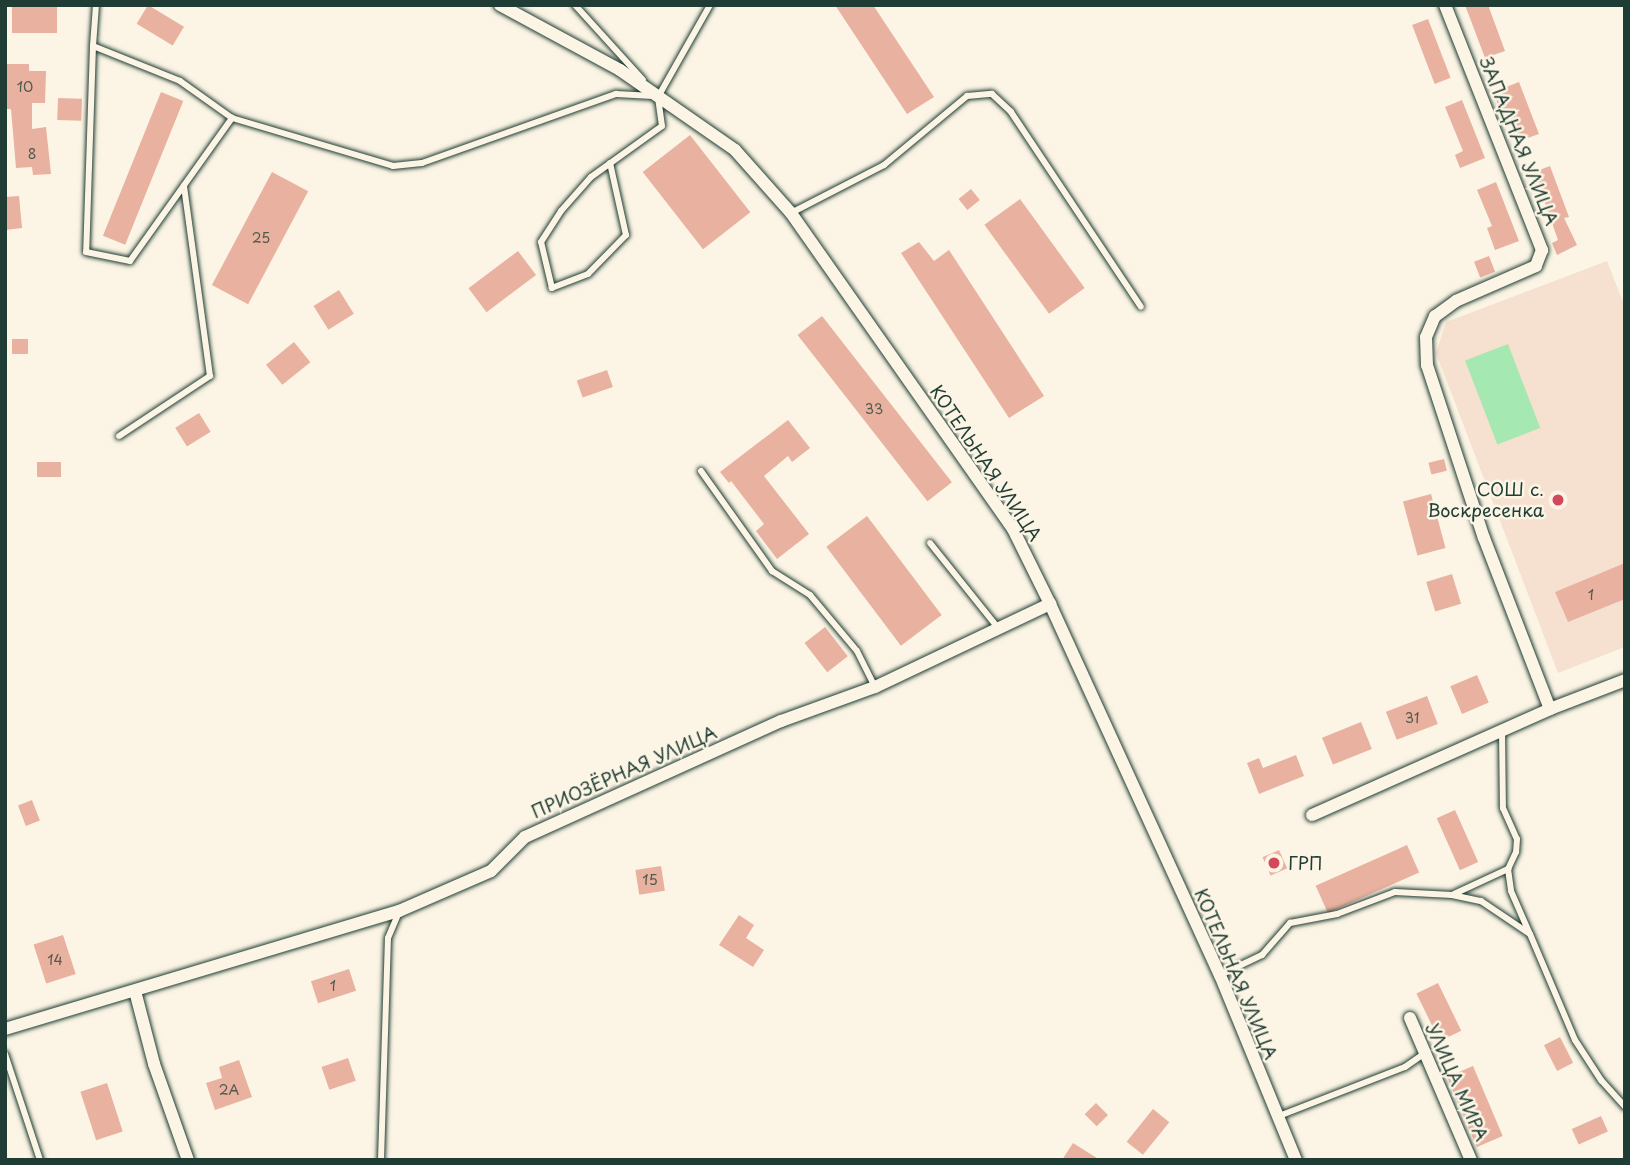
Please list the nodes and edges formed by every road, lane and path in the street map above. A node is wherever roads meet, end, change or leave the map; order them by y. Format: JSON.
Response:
{"nodes":[{"id":1,"x":96,"y":5,"type":"edge"},
{"id":2,"x":500,"y":5,"type":"edge"},
{"id":3,"x":575,"y":5,"type":"edge"},
{"id":4,"x":710,"y":5,"type":"edge"},
{"id":5,"x":1445,"y":5,"type":"edge"},
{"id":6,"x":93,"y":46,"type":"junction"},
{"id":7,"x":658,"y":97,"type":"junction"},
{"id":8,"x":232,"y":118,"type":"junction"},
{"id":9,"x":610,"y":163,"type":"junction"},
{"id":10,"x":184,"y":186,"type":"junction"},
{"id":11,"x":791,"y":213,"type":"junction"},
{"id":12,"x":1140,"y":307,"type":"dead end"},
{"id":13,"x":119,"y":436,"type":"dead end"},
{"id":14,"x":701,"y":471,"type":"dead end"},
{"id":15,"x":930,"y":543,"type":"dead end"},
{"id":16,"x":1051,"y":604,"type":"junction"},
{"id":17,"x":998,"y":628,"type":"junction"},
{"id":18,"x":1625,"y":680,"type":"edge"},
{"id":19,"x":875,"y":687,"type":"junction"},
{"id":20,"x":1550,"y":709,"type":"junction"},
{"id":21,"x":1502,"y":731,"type":"junction"},
{"id":22,"x":1312,"y":815,"type":"dead end"},
{"id":23,"x":1508,"y":869,"type":"junction"},
{"id":24,"x":1452,"y":895,"type":"junction"},
{"id":25,"x":399,"y":911,"type":"junction"},
{"id":26,"x":1530,"y":934,"type":"junction"},
{"id":27,"x":1220,"y":975,"type":"junction"},
{"id":28,"x":135,"y":991,"type":"junction"},
{"id":29,"x":1410,"y":1018,"type":"dead end"},
{"id":30,"x":5,"y":1029,"type":"edge"},
{"id":31,"x":1425,"y":1053,"type":"junction"},
{"id":32,"x":5,"y":1054,"type":"edge"},
{"id":33,"x":1625,"y":1107,"type":"edge"},
{"id":34,"x":1277,"y":1117,"type":"junction"},
{"id":35,"x":40,"y":1160,"type":"edge"},
{"id":36,"x":188,"y":1160,"type":"edge"},
{"id":37,"x":381,"y":1160,"type":"edge"},
{"id":38,"x":1296,"y":1160,"type":"edge"},
{"id":39,"x":1472,"y":1160,"type":"edge"}],
"edges":[{"from":1,"to":6,"type":"lane"},
{"from":2,"to":7,"type":"street","name":"КОТЕЛЬНАЯ УЛИЦА"},
{"from":3,"to":7,"type":"lane"},
{"from":4,"to":7,"type":"lane"},
{"from":5,"to":20,"type":"street","name":"ЗАПАДНАЯ УЛИЦА"},
{"from":6,"to":8,"type":"lane"},
{"from":6,"to":10,"type":"lane"},
{"from":7,"to":8,"type":"lane"},
{"from":7,"to":9,"type":"lane"},
{"from":7,"to":11,"type":"street","name":"КОТЕЛЬНАЯ УЛИЦА"},
{"from":8,"to":10,"type":"lane"},
{"from":9,"to":9,"type":"lane"},
{"from":10,"to":13,"type":"lane"},
{"from":11,"to":12,"type":"lane"},
{"from":11,"to":16,"type":"street","name":"КОТЕЛЬНАЯ УЛИЦА"},
{"from":14,"to":19,"type":"lane"},
{"from":15,"to":17,"type":"lane"},
{"from":16,"to":17,"type":"street","name":"ПРИОЗЁРНАЯ УЛИЦА"},
{"from":16,"to":27,"type":"street","name":"КОТЕЛЬНАЯ УЛИЦА"},
{"from":17,"to":19,"type":"street","name":"ПРИОЗЁРНАЯ УЛИЦА"},
{"from":18,"to":20,"type":"street"},
{"from":19,"to":25,"type":"street","name":"ПРИОЗЁРНАЯ УЛИЦА"},
{"from":20,"to":21,"type":"street"},
{"from":21,"to":22,"type":"street"},
{"from":21,"to":23,"type":"lane"},
{"from":23,"to":24,"type":"lane"},
{"from":23,"to":26,"type":"lane"},
{"from":24,"to":26,"type":"lane"},
{"from":24,"to":27,"type":"lane"},
{"from":25,"to":28,"type":"street","name":"ПРИОЗЁРНАЯ УЛИЦА"},
{"from":25,"to":37,"type":"lane"},
{"from":26,"to":33,"type":"lane"},
{"from":27,"to":34,"type":"street","name":"КОТЕЛЬНАЯ УЛИЦА"},
{"from":28,"to":30,"type":"street","name":"ПРИОЗЁРНАЯ УЛИЦА"},
{"from":28,"to":36,"type":"street"},
{"from":29,"to":31,"type":"street","name":"УЛИЦА МИРА"},
{"from":31,"to":34,"type":"lane"},
{"from":31,"to":39,"type":"street","name":"УЛИЦА МИРА"},
{"from":32,"to":35,"type":"lane"},
{"from":34,"to":38,"type":"street","name":"КОТЕЛЬНАЯ УЛИЦА"}]}
